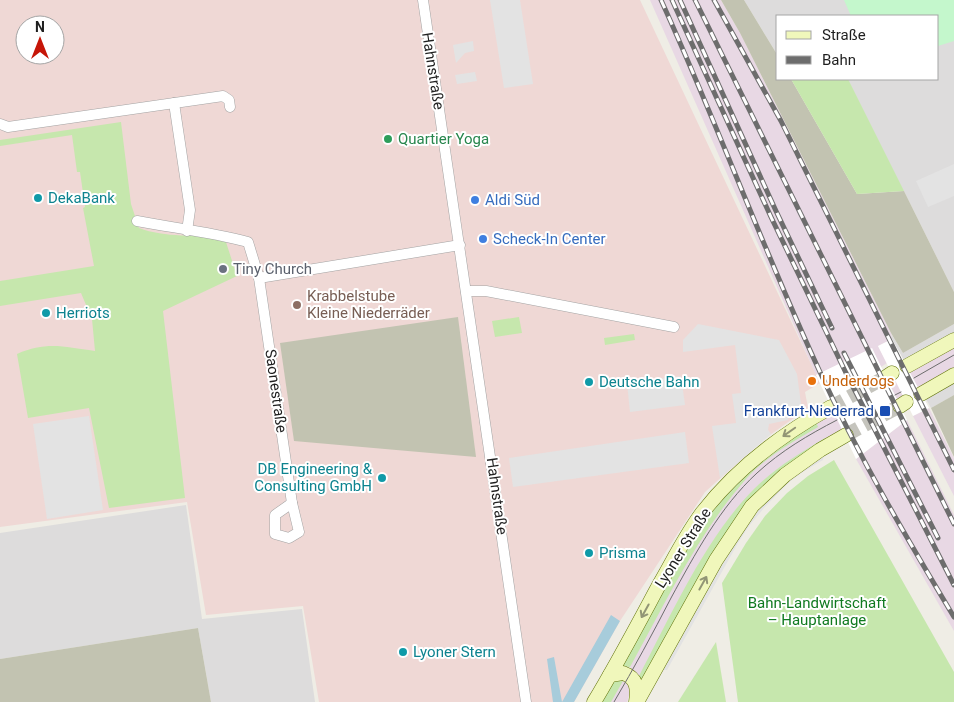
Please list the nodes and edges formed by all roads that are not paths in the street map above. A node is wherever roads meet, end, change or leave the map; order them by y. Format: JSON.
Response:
{"nodes":[{"id":1,"x":423,"y":0,"type":"edge"},
{"id":2,"x":174,"y":103,"type":"junction"},
{"id":3,"x":230,"y":106,"type":"dead end"},
{"id":4,"x":0,"y":124,"type":"edge"},
{"id":5,"x":137,"y":221,"type":"dead end"},
{"id":6,"x":187,"y":231,"type":"junction"},
{"id":7,"x":460,"y":245,"type":"junction"},
{"id":8,"x":259,"y":278,"type":"junction"},
{"id":9,"x":466,"y":291,"type":"junction"},
{"id":10,"x":674,"y":327,"type":"dead end"},
{"id":11,"x":954,"y":340,"type":"edge"},
{"id":12,"x":907,"y":366,"type":"dead end"},
{"id":13,"x":948,"y":379,"type":"edge"},
{"id":14,"x":921,"y":394,"type":"dead end"},
{"id":15,"x":831,"y":407,"type":"tunnel mouth"},
{"id":16,"x":846,"y":435,"type":"tunnel mouth"},
{"id":17,"x":292,"y":503,"type":"dead end"},
{"id":18,"x":610,"y":676,"type":"junction"},
{"id":19,"x":526,"y":702,"type":"edge"},
{"id":20,"x":594,"y":702,"type":"edge"},
{"id":21,"x":636,"y":702,"type":"edge"}],
"edges":[{"from":1,"to":7,"type":"street","name":"Hahnstraße"},
{"from":2,"to":3,"type":"street"},
{"from":2,"to":4,"type":"street"},
{"from":2,"to":6,"type":"street"},
{"from":5,"to":6,"type":"street","name":"Saonestraße"},
{"from":6,"to":8,"type":"street","name":"Saonestraße"},
{"from":7,"to":8,"type":"street"},
{"from":7,"to":9,"type":"street","name":"Hahnstraße"},
{"from":8,"to":17,"type":"street","name":"Saonestraße"},
{"from":9,"to":10,"type":"street"},
{"from":9,"to":19,"type":"street","name":"Hahnstraße"},
{"from":11,"to":12,"type":"main road"},
{"from":13,"to":14,"type":"main road"},
{"from":15,"to":18,"type":"main road","name":"Lyoner Straße","one_way":true},
{"from":21,"to":16,"type":"main road","one_way":true},
{"from":18,"to":20,"type":"main road","name":"Lyoner Straße"},
{"from":18,"to":21,"type":"main road"}]}
